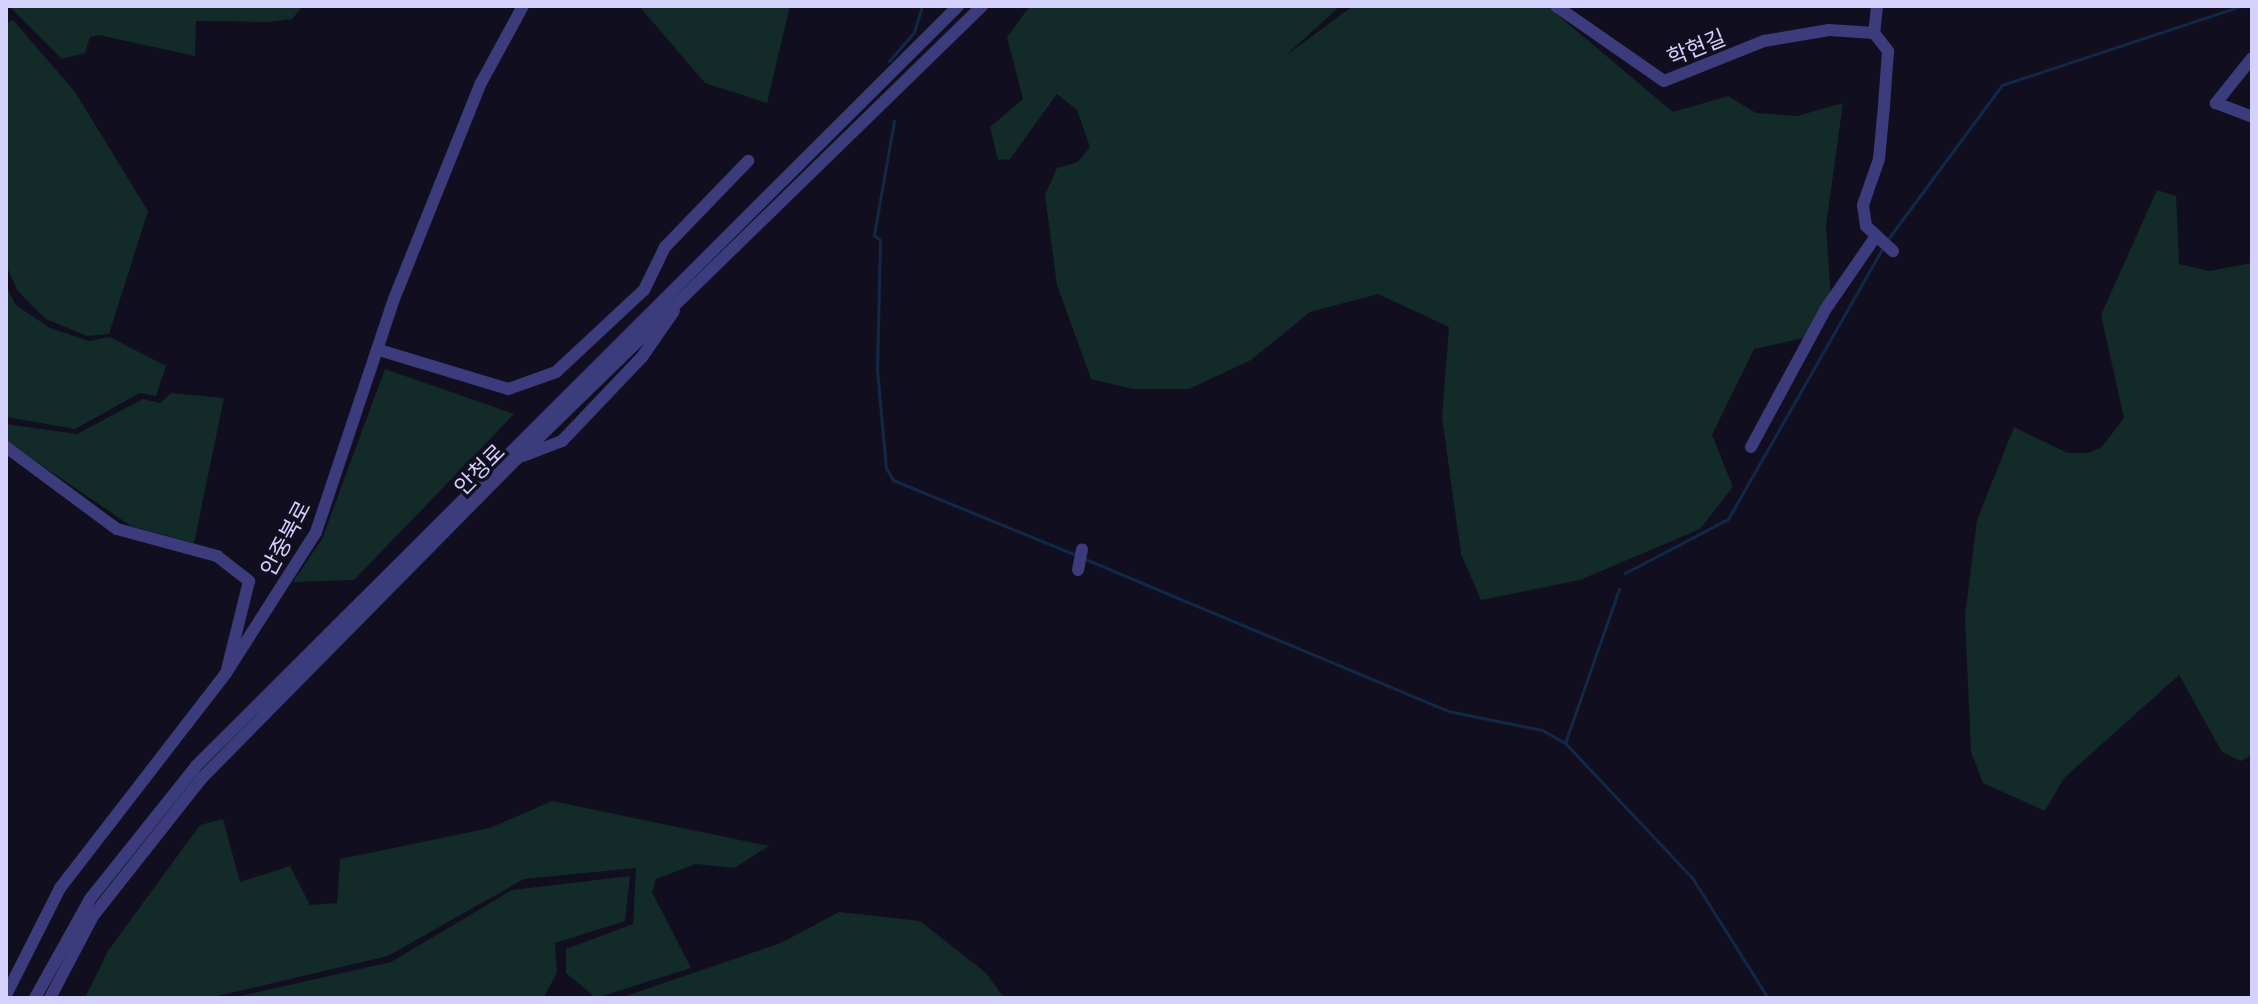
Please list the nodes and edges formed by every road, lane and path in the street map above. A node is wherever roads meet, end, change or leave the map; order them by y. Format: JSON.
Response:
{"nodes":[{"id":1,"x":523,"y":6,"type":"edge"},
{"id":2,"x":958,"y":6,"type":"edge"},
{"id":3,"x":982,"y":6,"type":"edge"},
{"id":4,"x":1556,"y":6,"type":"edge"},
{"id":5,"x":1877,"y":6,"type":"edge"},
{"id":6,"x":1874,"y":33,"type":"junction"},
{"id":7,"x":2252,"y":58,"type":"edge"},
{"id":8,"x":2252,"y":117,"type":"edge"},
{"id":9,"x":748,"y":161,"type":"dead end"},
{"id":10,"x":1876,"y":236,"type":"junction"},
{"id":11,"x":1893,"y":251,"type":"dead end"},
{"id":12,"x":689,"y":289,"type":"junction"},
{"id":13,"x":379,"y":350,"type":"junction"},
{"id":14,"x":6,"y":447,"type":"edge"},
{"id":15,"x":1751,"y":447,"type":"dead end"},
{"id":16,"x":517,"y":459,"type":"junction"},
{"id":17,"x":1082,"y":549,"type":"dead end"},
{"id":18,"x":1078,"y":570,"type":"dead end"},
{"id":19,"x":226,"y":673,"type":"junction"},
{"id":20,"x":6,"y":995,"type":"edge"},
{"id":21,"x":35,"y":998,"type":"edge"},
{"id":22,"x":50,"y":998,"type":"edge"}],
"edges":[{"from":1,"to":13,"type":"street","name":"안중북로"},
{"from":2,"to":21,"type":"street","name":"안청로"},
{"from":3,"to":12,"type":"street","name":"안청로"},
{"from":4,"to":6,"type":"street","name":"학현길"},
{"from":5,"to":6,"type":"street"},
{"from":6,"to":10,"type":"street"},
{"from":7,"to":8,"type":"street"},
{"from":9,"to":13,"type":"street"},
{"from":10,"to":11,"type":"street"},
{"from":10,"to":15,"type":"street"},
{"from":12,"to":16,"type":"street","name":"안청로"},
{"from":12,"to":16,"type":"street"},
{"from":13,"to":19,"type":"street","name":"안중북로"},
{"from":14,"to":19,"type":"street"},
{"from":16,"to":22,"type":"street","name":"안청로"},
{"from":17,"to":18,"type":"street"},
{"from":19,"to":20,"type":"street","name":"안중북로"}]}
